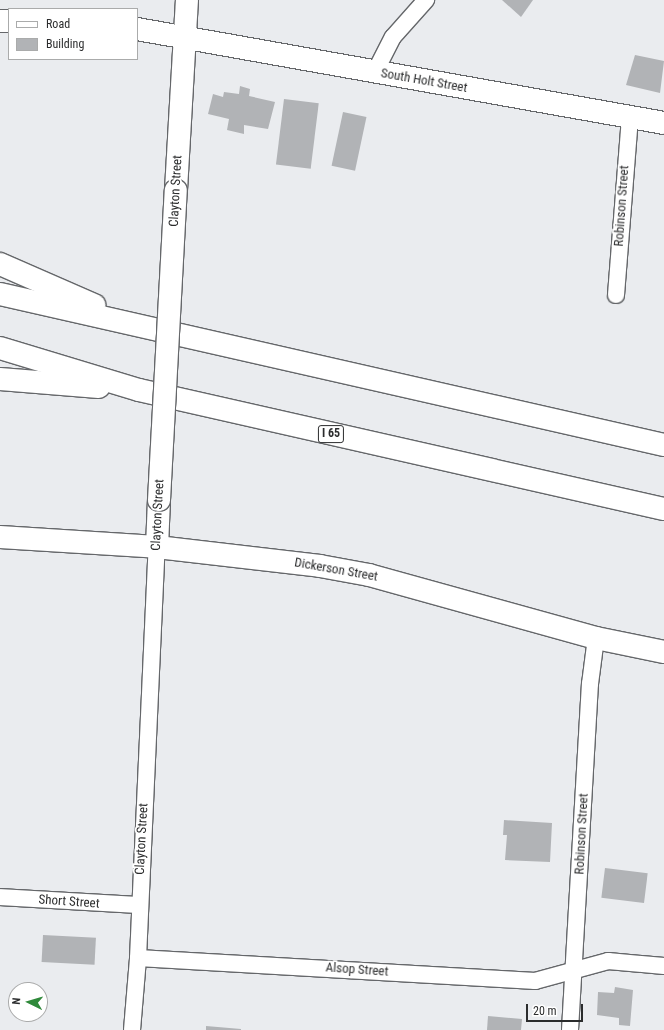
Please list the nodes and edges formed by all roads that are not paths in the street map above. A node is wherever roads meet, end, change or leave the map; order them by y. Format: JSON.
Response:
{"nodes":[{"id":1,"x":187,"y":0,"type":"edge"},
{"id":2,"x":426,"y":0,"type":"edge"},
{"id":3,"x":138,"y":29,"type":"edge"},
{"id":4,"x":185,"y":37,"type":"junction"},
{"id":5,"x":375,"y":72,"type":"junction"},
{"id":6,"x":630,"y":118,"type":"junction"},
{"id":7,"x":664,"y":123,"type":"edge"},
{"id":8,"x":0,"y":264,"type":"edge"},
{"id":9,"x":0,"y":294,"type":"edge"},
{"id":10,"x":616,"y":295,"type":"dead end"},
{"id":11,"x":141,"y":325,"type":"junction"},
{"id":12,"x":0,"y":348,"type":"edge"},
{"id":13,"x":0,"y":379,"type":"edge"},
{"id":14,"x":139,"y":390,"type":"junction"},
{"id":15,"x":664,"y":445,"type":"edge"},
{"id":16,"x":664,"y":509,"type":"edge"},
{"id":17,"x":0,"y":537,"type":"edge"},
{"id":18,"x":157,"y":548,"type":"junction"},
{"id":19,"x":596,"y":638,"type":"junction"},
{"id":20,"x":664,"y":652,"type":"edge"},
{"id":21,"x":0,"y":897,"type":"edge"},
{"id":22,"x":139,"y":905,"type":"junction"},
{"id":23,"x":138,"y":958,"type":"junction"},
{"id":24,"x":664,"y":966,"type":"edge"},
{"id":25,"x":574,"y":971,"type":"junction"},
{"id":26,"x":132,"y":1030,"type":"edge"},
{"id":27,"x":570,"y":1030,"type":"edge"}],
"edges":[{"from":1,"to":4,"type":"main road","name":"Clayton Street"},
{"from":2,"to":5,"type":"street"},
{"from":3,"to":4,"type":"main road","name":"South Holt Street"},
{"from":4,"to":5,"type":"main road","name":"South Holt Street"},
{"from":4,"to":18,"type":"main road","name":"Clayton Street","bridge":true},
{"from":5,"to":6,"type":"main road","name":"South Holt Street"},
{"from":6,"to":7,"type":"main road","name":"South Holt Street"},
{"from":6,"to":10,"type":"street","name":"Robinson Street"},
{"from":8,"to":11,"type":"main road"},
{"from":9,"to":11,"type":"main road"},
{"from":11,"to":15,"type":"main road"},
{"from":12,"to":14,"type":"main road","number":"I 65"},
{"from":13,"to":14,"type":"main road"},
{"from":14,"to":16,"type":"main road","number":"I 65"},
{"from":17,"to":18,"type":"main road","name":"Dickerson Street"},
{"from":18,"to":19,"type":"main road","name":"Dickerson Street"},
{"from":18,"to":22,"type":"street","name":"Clayton Street"},
{"from":19,"to":20,"type":"main road","name":"Dickerson Street"},
{"from":19,"to":25,"type":"street","name":"Robinson Street"},
{"from":21,"to":22,"type":"street","name":"Short Street"},
{"from":22,"to":23,"type":"street","name":"Clayton Street"},
{"from":23,"to":25,"type":"street","name":"Alsop Street"},
{"from":23,"to":26,"type":"street","name":"Clayton Street"},
{"from":24,"to":25,"type":"street","name":"Alsop Street"},
{"from":25,"to":27,"type":"street","name":"Robinson Street"}]}
